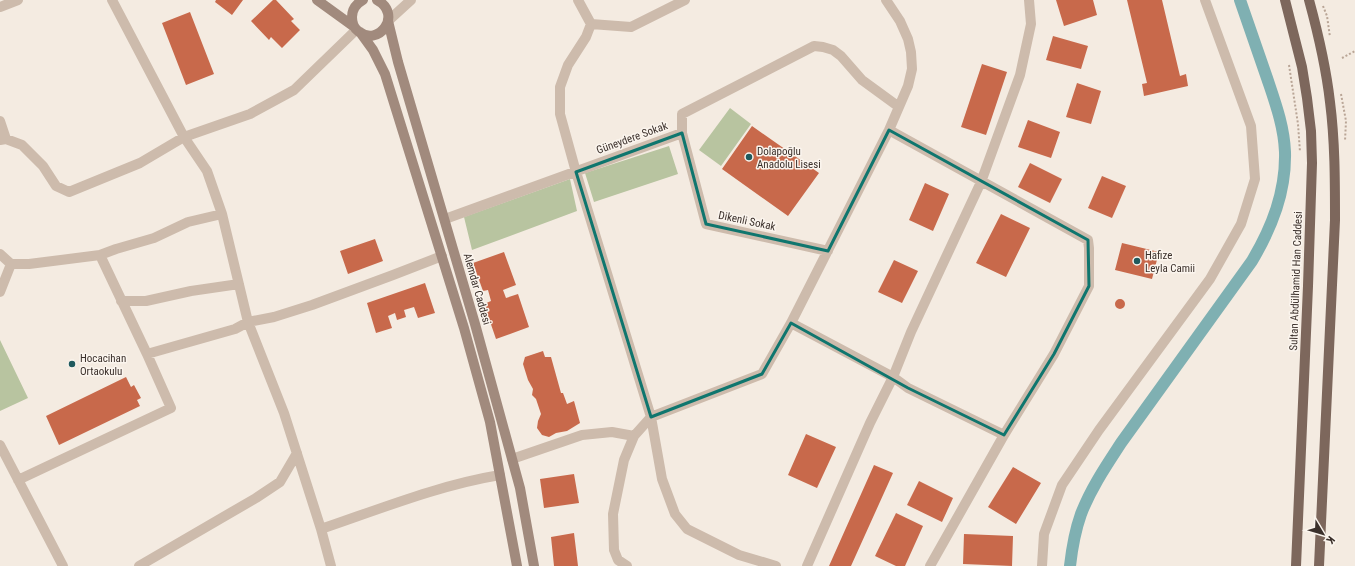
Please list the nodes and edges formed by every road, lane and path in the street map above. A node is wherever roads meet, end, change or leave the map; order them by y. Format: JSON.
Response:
{"nodes":[{"id":1,"x":18,"y":0,"type":"edge"},
{"id":2,"x":112,"y":0,"type":"edge"},
{"id":3,"x":317,"y":0,"type":"edge"},
{"id":4,"x":363,"y":0,"type":"edge"},
{"id":5,"x":377,"y":0,"type":"edge"},
{"id":6,"x":411,"y":0,"type":"edge"},
{"id":7,"x":578,"y":0,"type":"edge"},
{"id":8,"x":685,"y":0,"type":"edge"},
{"id":9,"x":886,"y":0,"type":"edge"},
{"id":10,"x":1029,"y":0,"type":"edge"},
{"id":11,"x":1205,"y":0,"type":"edge"},
{"id":12,"x":1285,"y":0,"type":"edge"},
{"id":13,"x":1309,"y":0,"type":"edge"},
{"id":14,"x":0,"y":7,"type":"edge"},
{"id":15,"x":388,"y":21,"type":"junction"},
{"id":16,"x":591,"y":24,"type":"junction"},
{"id":17,"x":356,"y":29,"type":"junction"},
{"id":18,"x":1355,"y":51,"type":"edge"},
{"id":19,"x":1342,"y":58,"type":"dead end"},
{"id":20,"x":1289,"y":65,"type":"dead end"},
{"id":21,"x":899,"y":107,"type":"junction"},
{"id":22,"x":0,"y":121,"type":"edge"},
{"id":23,"x":889,"y":130,"type":"junction"},
{"id":24,"x":682,"y":133,"type":"junction"},
{"id":25,"x":184,"y":137,"type":"junction"},
{"id":26,"x":3,"y":140,"type":"edge"},
{"id":27,"x":1300,"y":157,"type":"dead end"},
{"id":28,"x":576,"y":172,"type":"junction"},
{"id":29,"x":981,"y":182,"type":"junction"},
{"id":30,"x":222,"y":214,"type":"junction"},
{"id":31,"x":445,"y":219,"type":"junction"},
{"id":32,"x":828,"y":251,"type":"junction"},
{"id":33,"x":0,"y":254,"type":"edge"},
{"id":34,"x":100,"y":255,"type":"junction"},
{"id":35,"x":442,"y":256,"type":"junction"},
{"id":36,"x":10,"y":264,"type":"junction"},
{"id":37,"x":239,"y":284,"type":"junction"},
{"id":38,"x":0,"y":292,"type":"edge"},
{"id":39,"x":122,"y":301,"type":"junction"},
{"id":40,"x":248,"y":322,"type":"junction"},
{"id":41,"x":791,"y":323,"type":"junction"},
{"id":42,"x":147,"y":354,"type":"junction"},
{"id":43,"x":893,"y":377,"type":"junction"},
{"id":44,"x":651,"y":417,"type":"junction"},
{"id":45,"x":1004,"y":435,"type":"junction"},
{"id":46,"x":634,"y":436,"type":"junction"},
{"id":47,"x":0,"y":445,"type":"edge"},
{"id":48,"x":297,"y":453,"type":"junction"},
{"id":49,"x":512,"y":459,"type":"junction"},
{"id":50,"x":500,"y":475,"type":"junction"},
{"id":51,"x":18,"y":480,"type":"junction"},
{"id":52,"x":321,"y":529,"type":"junction"},
{"id":53,"x":937,"y":554,"type":"junction"},
{"id":54,"x":63,"y":566,"type":"edge"},
{"id":55,"x":139,"y":566,"type":"edge"},
{"id":56,"x":331,"y":566,"type":"edge"},
{"id":57,"x":517,"y":566,"type":"edge"},
{"id":58,"x":534,"y":566,"type":"edge"},
{"id":59,"x":627,"y":566,"type":"edge"},
{"id":60,"x":776,"y":566,"type":"edge"},
{"id":61,"x":807,"y":566,"type":"edge"},
{"id":62,"x":930,"y":566,"type":"edge"},
{"id":63,"x":942,"y":566,"type":"edge"},
{"id":64,"x":1042,"y":566,"type":"edge"},
{"id":65,"x":1296,"y":566,"type":"edge"},
{"id":66,"x":1320,"y":566,"type":"edge"}],
"edges":[{"from":1,"to":14,"type":"street"},
{"from":2,"to":25,"type":"street"},
{"from":3,"to":17,"type":"main road","name":"Alemdar Caddesi"},
{"from":4,"to":17,"type":"main road"},
{"from":5,"to":15,"type":"main road","name":"Alemdar Caddesi"},
{"from":6,"to":15,"type":"street"},
{"from":7,"to":16,"type":"street"},
{"from":8,"to":16,"type":"street"},
{"from":9,"to":21,"type":"street"},
{"from":10,"to":29,"type":"street"},
{"from":11,"to":64,"type":"street"},
{"from":12,"to":65,"type":"main road","name":"Sultan Abdülhamid Han Caddesi"},
{"from":13,"to":66,"type":"main road"},
{"from":15,"to":17,"type":"main road"},
{"from":15,"to":31,"type":"main road","name":"Alemdar Caddesi"},
{"from":16,"to":28,"type":"street"},
{"from":17,"to":25,"type":"street"},
{"from":17,"to":35,"type":"main road","name":"Alemdar Caddesi"},
{"from":18,"to":19,"type":"path"},
{"from":20,"to":27,"type":"path"},
{"from":21,"to":23,"type":"street"},
{"from":21,"to":24,"type":"street","name":"Güneydere Sokak"},
{"from":22,"to":26,"type":"street"},
{"from":23,"to":29,"type":"street"},
{"from":23,"to":32,"type":"street"},
{"from":24,"to":28,"type":"street","name":"Güneydere Sokak"},
{"from":24,"to":32,"type":"street","name":"Dikenli Sokak"},
{"from":25,"to":26,"type":"street"},
{"from":25,"to":30,"type":"street"},
{"from":28,"to":31,"type":"street","name":"Güneydere Sokak"},
{"from":28,"to":44,"type":"street"},
{"from":29,"to":43,"type":"street"},
{"from":29,"to":45,"type":"street"},
{"from":30,"to":34,"type":"street"},
{"from":30,"to":37,"type":"street"},
{"from":31,"to":49,"type":"main road","name":"Alemdar Caddesi"},
{"from":32,"to":41,"type":"street"},
{"from":33,"to":36,"type":"street"},
{"from":34,"to":36,"type":"street"},
{"from":34,"to":39,"type":"street"},
{"from":35,"to":40,"type":"street"},
{"from":35,"to":50,"type":"main road","name":"Alemdar Caddesi"},
{"from":36,"to":38,"type":"street"},
{"from":37,"to":39,"type":"street"},
{"from":37,"to":40,"type":"street"},
{"from":39,"to":42,"type":"street"},
{"from":40,"to":42,"type":"street"},
{"from":40,"to":48,"type":"street"},
{"from":41,"to":43,"type":"street"},
{"from":41,"to":44,"type":"street"},
{"from":42,"to":51,"type":"street"},
{"from":43,"to":45,"type":"street"},
{"from":43,"to":61,"type":"street"},
{"from":44,"to":46,"type":"street"},
{"from":44,"to":60,"type":"street"},
{"from":45,"to":53,"type":"street"},
{"from":46,"to":49,"type":"street"},
{"from":46,"to":59,"type":"street"},
{"from":47,"to":51,"type":"street"},
{"from":48,"to":52,"type":"street"},
{"from":48,"to":55,"type":"street"},
{"from":49,"to":58,"type":"main road","name":"Alemdar Caddesi"},
{"from":50,"to":52,"type":"street"},
{"from":50,"to":57,"type":"main road","name":"Alemdar Caddesi"},
{"from":51,"to":54,"type":"street"},
{"from":52,"to":56,"type":"street"},
{"from":53,"to":62,"type":"street"},
{"from":53,"to":63,"type":"street"}]}
